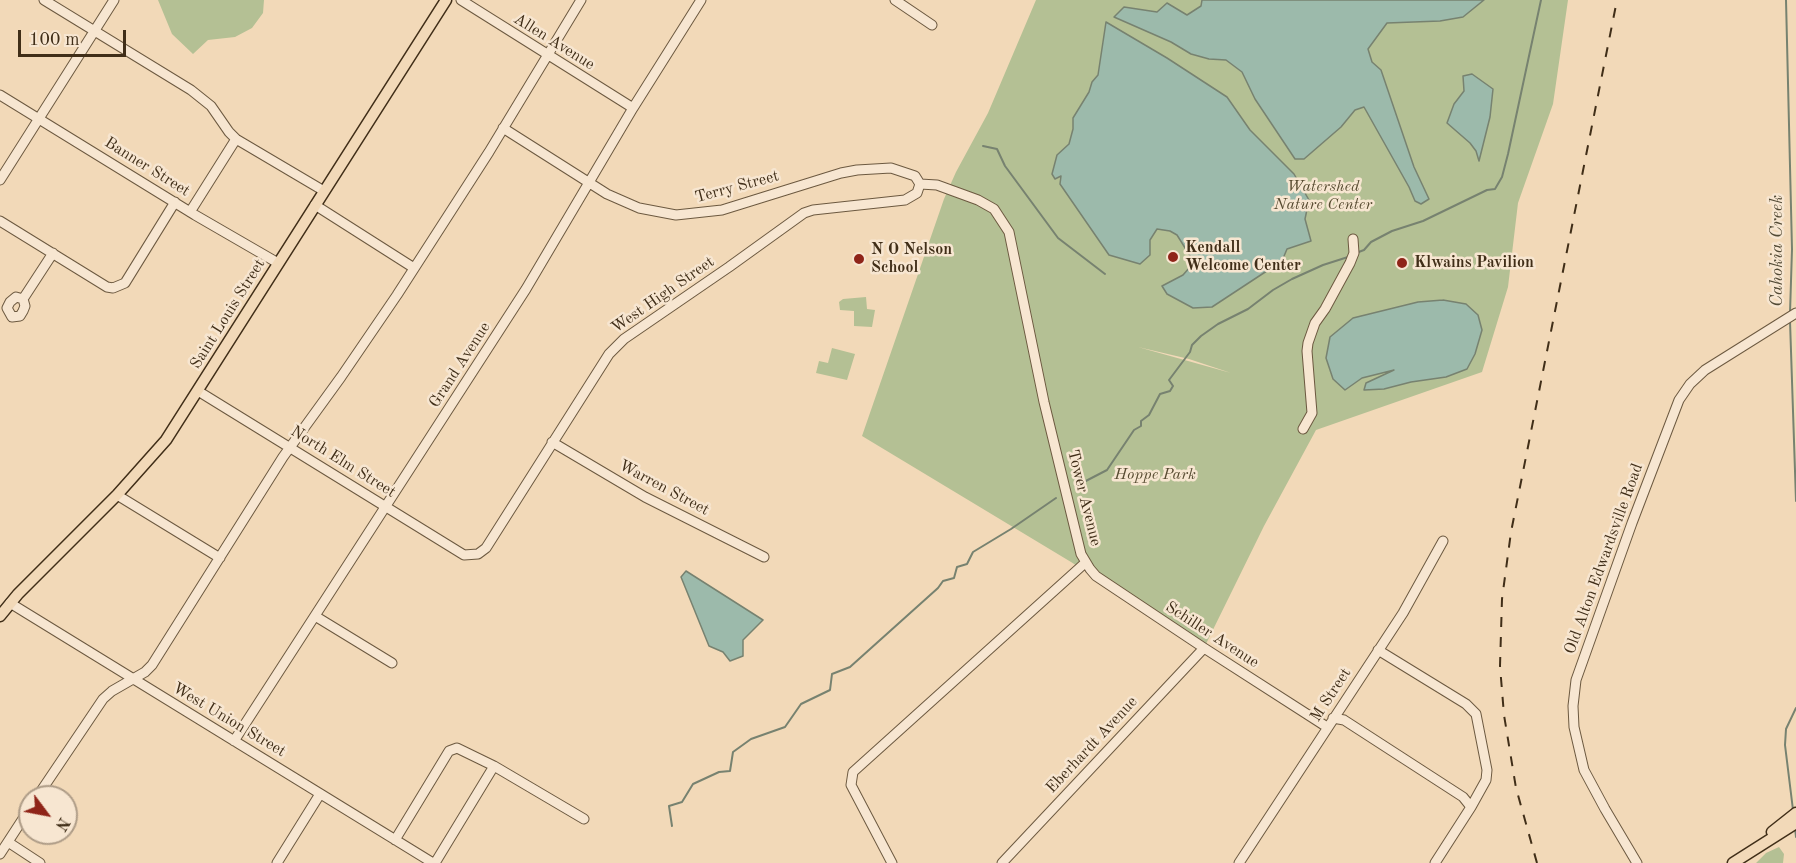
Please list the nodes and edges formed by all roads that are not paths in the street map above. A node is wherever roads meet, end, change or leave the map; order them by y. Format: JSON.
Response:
{"nodes":[{"id":1,"x":44,"y":0,"type":"edge"},
{"id":2,"x":114,"y":0,"type":"edge"},
{"id":3,"x":446,"y":0,"type":"edge"},
{"id":4,"x":461,"y":0,"type":"edge"},
{"id":5,"x":581,"y":0,"type":"edge"},
{"id":6,"x":701,"y":0,"type":"edge"},
{"id":7,"x":896,"y":0,"type":"edge"},
{"id":8,"x":932,"y":25,"type":"dead end"},
{"id":9,"x":94,"y":30,"type":"junction"},
{"id":10,"x":547,"y":54,"type":"junction"},
{"id":11,"x":0,"y":95,"type":"edge"},
{"id":12,"x":633,"y":108,"type":"junction"},
{"id":13,"x":39,"y":118,"type":"junction"},
{"id":14,"x":503,"y":128,"type":"junction"},
{"id":15,"x":236,"y":140,"type":"junction"},
{"id":16,"x":0,"y":180,"type":"edge"},
{"id":17,"x":589,"y":182,"type":"junction"},
{"id":18,"x":920,"y":184,"type":"junction"},
{"id":19,"x":324,"y":191,"type":"junction"},
{"id":20,"x":175,"y":202,"type":"junction"},
{"id":21,"x":315,"y":205,"type":"junction"},
{"id":22,"x":190,"y":212,"type":"junction"},
{"id":23,"x":0,"y":220,"type":"edge"},
{"id":24,"x":1353,"y":239,"type":"dead end"},
{"id":25,"x":53,"y":253,"type":"junction"},
{"id":26,"x":278,"y":263,"type":"junction"},
{"id":27,"x":414,"y":267,"type":"junction"},
{"id":28,"x":23,"y":299,"type":"dead end"},
{"id":29,"x":1796,"y":313,"type":"edge"},
{"id":30,"x":198,"y":391,"type":"junction"},
{"id":31,"x":1303,"y":429,"type":"dead end"},
{"id":32,"x":552,"y":442,"type":"junction"},
{"id":33,"x":290,"y":447,"type":"junction"},
{"id":34,"x":117,"y":495,"type":"junction"},
{"id":35,"x":386,"y":507,"type":"junction"},
{"id":36,"x":1443,"y":541,"type":"dead end"},
{"id":37,"x":473,"y":556,"type":"joint"},
{"id":38,"x":764,"y":557,"type":"dead end"},
{"id":39,"x":220,"y":558,"type":"junction"},
{"id":40,"x":1085,"y":563,"type":"junction"},
{"id":41,"x":10,"y":603,"type":"junction"},
{"id":42,"x":0,"y":616,"type":"edge"},
{"id":43,"x":315,"y":616,"type":"junction"},
{"id":44,"x":1204,"y":648,"type":"junction"},
{"id":45,"x":1378,"y":650,"type":"junction"},
{"id":46,"x":392,"y":663,"type":"dead end"},
{"id":47,"x":132,"y":679,"type":"junction"},
{"id":48,"x":1333,"y":718,"type":"junction"},
{"id":49,"x":1327,"y":727,"type":"junction"},
{"id":50,"x":234,"y":741,"type":"junction"},
{"id":51,"x":494,"y":766,"type":"junction"},
{"id":52,"x":45,"y":785,"type":"edge"},
{"id":53,"x":320,"y":794,"type":"junction"},
{"id":54,"x":1471,"y":807,"type":"junction"},
{"id":55,"x":1796,"y":813,"type":"edge"},
{"id":56,"x":584,"y":819,"type":"dead end"},
{"id":57,"x":1796,"y":823,"type":"edge"},
{"id":58,"x":18,"y":827,"type":"edge"},
{"id":59,"x":395,"y":840,"type":"junction"},
{"id":60,"x":8,"y":842,"type":"junction"},
{"id":61,"x":1756,"y":847,"type":"junction"},
{"id":62,"x":0,"y":854,"type":"edge"},
{"id":63,"x":40,"y":863,"type":"edge"},
{"id":64,"x":277,"y":863,"type":"edge"},
{"id":65,"x":434,"y":863,"type":"edge"},
{"id":66,"x":892,"y":863,"type":"edge"},
{"id":67,"x":1002,"y":863,"type":"edge"},
{"id":68,"x":1239,"y":863,"type":"edge"},
{"id":69,"x":1435,"y":863,"type":"edge"},
{"id":70,"x":1637,"y":863,"type":"edge"},
{"id":71,"x":1733,"y":863,"type":"edge"}],
"edges":[{"from":1,"to":9,"type":"street"},
{"from":2,"to":9,"type":"street"},
{"from":3,"to":19,"type":"main road","name":"Saint Louis Street"},
{"from":4,"to":10,"type":"street","name":"Allen Avenue"},
{"from":5,"to":10,"type":"street"},
{"from":6,"to":12,"type":"street","name":"Grand Avenue"},
{"from":7,"to":8,"type":"street"},
{"from":9,"to":13,"type":"street"},
{"from":9,"to":15,"type":"street"},
{"from":10,"to":12,"type":"street","name":"Allen Avenue"},
{"from":10,"to":14,"type":"street"},
{"from":11,"to":13,"type":"street","name":"Banner Street"},
{"from":12,"to":17,"type":"street","name":"Grand Avenue"},
{"from":13,"to":16,"type":"street"},
{"from":13,"to":20,"type":"street","name":"Banner Street"},
{"from":14,"to":17,"type":"street","name":"Terry Street"},
{"from":14,"to":27,"type":"street"},
{"from":15,"to":19,"type":"street"},
{"from":15,"to":22,"type":"street"},
{"from":17,"to":18,"type":"street","name":"Terry Street"},
{"from":17,"to":35,"type":"street","name":"Grand Avenue"},
{"from":18,"to":32,"type":"street","name":"West High Street"},
{"from":18,"to":40,"type":"street","name":"Tower Avenue"},
{"from":19,"to":21,"type":"main road","name":"Saint Louis Street"},
{"from":20,"to":22,"type":"street","name":"Banner Street"},
{"from":20,"to":25,"type":"street"},
{"from":21,"to":26,"type":"main road","name":"Saint Louis Street"},
{"from":21,"to":27,"type":"street"},
{"from":22,"to":26,"type":"street","name":"Banner Street"},
{"from":23,"to":25,"type":"street"},
{"from":24,"to":31,"type":"street"},
{"from":25,"to":28,"type":"street"},
{"from":26,"to":30,"type":"main road","name":"Saint Louis Street"},
{"from":27,"to":33,"type":"street"},
{"from":29,"to":70,"type":"street","name":"Old Alton Edwardsville Road"},
{"from":30,"to":33,"type":"street","name":"North Elm Street"},
{"from":30,"to":34,"type":"main road","name":"Saint Louis Street"},
{"from":32,"to":37,"type":"street","name":"West High Street"},
{"from":32,"to":38,"type":"street","name":"Warren Street"},
{"from":33,"to":35,"type":"street","name":"North Elm Street"},
{"from":33,"to":39,"type":"street"},
{"from":34,"to":39,"type":"street"},
{"from":34,"to":41,"type":"main road","name":"Saint Louis Street"},
{"from":35,"to":37,"type":"street","name":"North Elm Street"},
{"from":35,"to":43,"type":"street","name":"Grand Avenue"},
{"from":36,"to":45,"type":"street","name":"M Street"},
{"from":39,"to":47,"type":"street"},
{"from":40,"to":44,"type":"street","name":"Schiller Avenue"},
{"from":40,"to":66,"type":"street","name":"Tower Avenue"},
{"from":41,"to":42,"type":"main road","name":"Saint Louis Street"},
{"from":41,"to":47,"type":"street","name":"West Union Street"},
{"from":43,"to":46,"type":"street"},
{"from":43,"to":50,"type":"street","name":"Grand Avenue"},
{"from":44,"to":49,"type":"street","name":"Schiller Avenue"},
{"from":44,"to":67,"type":"street","name":"Eberhardt Avenue"},
{"from":45,"to":48,"type":"street","name":"M Street"},
{"from":45,"to":54,"type":"street"},
{"from":47,"to":50,"type":"street","name":"West Union Street"},
{"from":47,"to":52,"type":"street"},
{"from":48,"to":49,"type":"street","name":"M Street"},
{"from":48,"to":54,"type":"street"},
{"from":49,"to":68,"type":"street","name":"M Street"},
{"from":50,"to":53,"type":"street","name":"West Union Street"},
{"from":51,"to":56,"type":"street"},
{"from":51,"to":59,"type":"street"},
{"from":51,"to":65,"type":"street"},
{"from":53,"to":59,"type":"street","name":"West Union Street"},
{"from":53,"to":64,"type":"street"},
{"from":54,"to":69,"type":"street"},
{"from":55,"to":61,"type":"main road"},
{"from":57,"to":61,"type":"main road"},
{"from":58,"to":60,"type":"street"},
{"from":59,"to":65,"type":"street","name":"West Union Street"},
{"from":60,"to":62,"type":"street"},
{"from":60,"to":63,"type":"street"},
{"from":61,"to":71,"type":"main road"}]}
